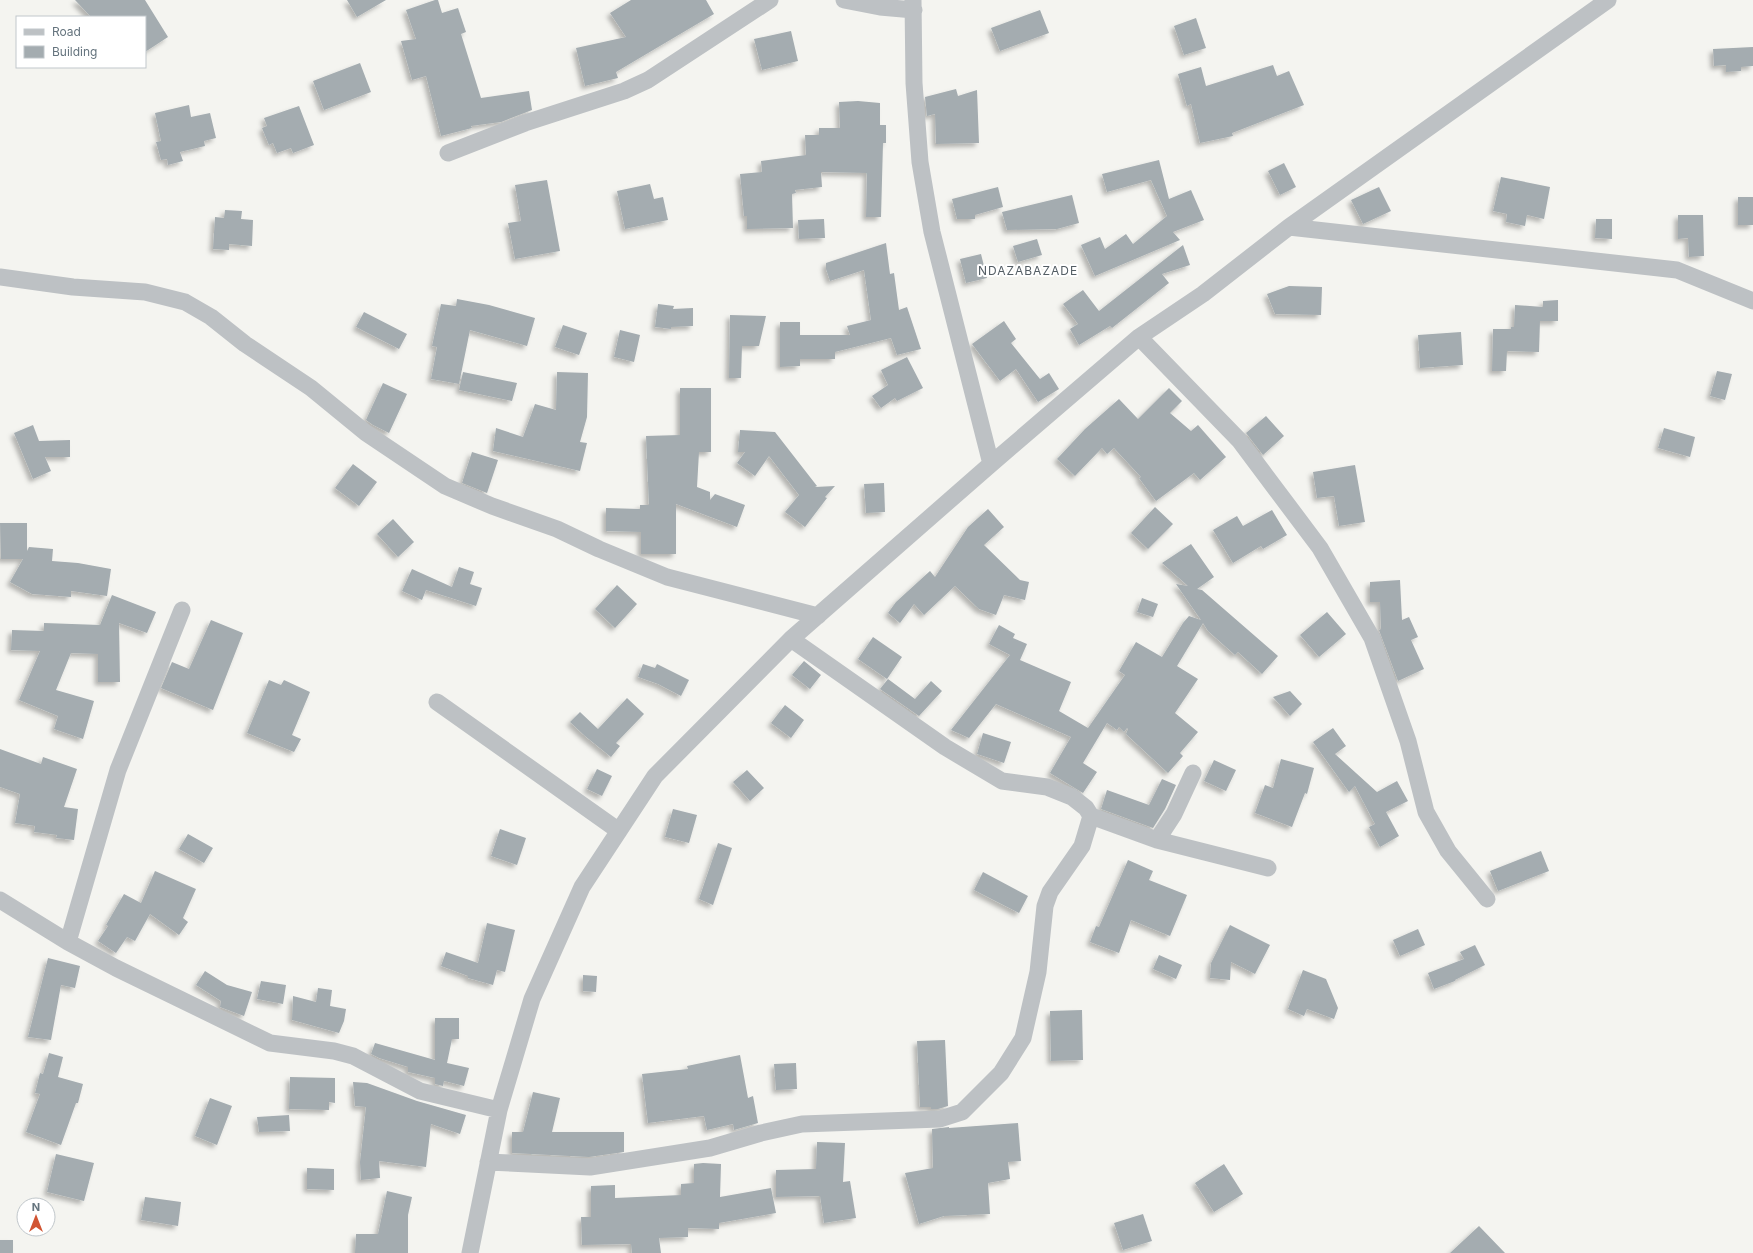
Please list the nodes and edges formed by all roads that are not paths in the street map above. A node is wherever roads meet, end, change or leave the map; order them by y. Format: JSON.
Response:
{"nodes":[{"id":1,"x":770,"y":0,"type":"edge"},
{"id":2,"x":844,"y":0,"type":"edge"},
{"id":3,"x":1608,"y":0,"type":"edge"},
{"id":4,"x":913,"y":5,"type":"edge"},
{"id":5,"x":448,"y":153,"type":"dead end"},
{"id":6,"x":1289,"y":227,"type":"junction"},
{"id":7,"x":0,"y":277,"type":"edge"},
{"id":8,"x":1753,"y":301,"type":"edge"},
{"id":9,"x":1139,"y":337,"type":"junction"},
{"id":10,"x":990,"y":464,"type":"junction"},
{"id":11,"x":182,"y":610,"type":"dead end"},
{"id":12,"x":818,"y":616,"type":"junction"},
{"id":13,"x":791,"y":639,"type":"junction"},
{"id":14,"x":437,"y":702,"type":"dead end"},
{"id":15,"x":1193,"y":773,"type":"dead end"},
{"id":16,"x":1091,"y":816,"type":"junction"},
{"id":17,"x":619,"y":831,"type":"junction"},
{"id":18,"x":1157,"y":840,"type":"junction"},
{"id":19,"x":1268,"y":868,"type":"dead end"},
{"id":20,"x":1487,"y":899,"type":"dead end"},
{"id":21,"x":0,"y":900,"type":"edge"},
{"id":22,"x":68,"y":942,"type":"junction"},
{"id":23,"x":499,"y":1110,"type":"junction"},
{"id":24,"x":488,"y":1162,"type":"junction"},
{"id":25,"x":470,"y":1253,"type":"edge"}],
"edges":[{"from":1,"to":5,"type":"street"},
{"from":2,"to":4,"type":"street"},
{"from":3,"to":6,"type":"street"},
{"from":4,"to":10,"type":"street"},
{"from":6,"to":8,"type":"street"},
{"from":6,"to":9,"type":"street"},
{"from":7,"to":12,"type":"street"},
{"from":9,"to":10,"type":"street"},
{"from":9,"to":20,"type":"street"},
{"from":10,"to":12,"type":"street"},
{"from":11,"to":22,"type":"street"},
{"from":12,"to":13,"type":"street"},
{"from":13,"to":16,"type":"street"},
{"from":13,"to":17,"type":"street"},
{"from":14,"to":17,"type":"street"},
{"from":15,"to":18,"type":"street"},
{"from":16,"to":18,"type":"street"},
{"from":16,"to":24,"type":"street"},
{"from":17,"to":23,"type":"street"},
{"from":18,"to":19,"type":"street"},
{"from":21,"to":22,"type":"street"},
{"from":22,"to":23,"type":"street"},
{"from":23,"to":24,"type":"street"},
{"from":24,"to":25,"type":"street"}]}
